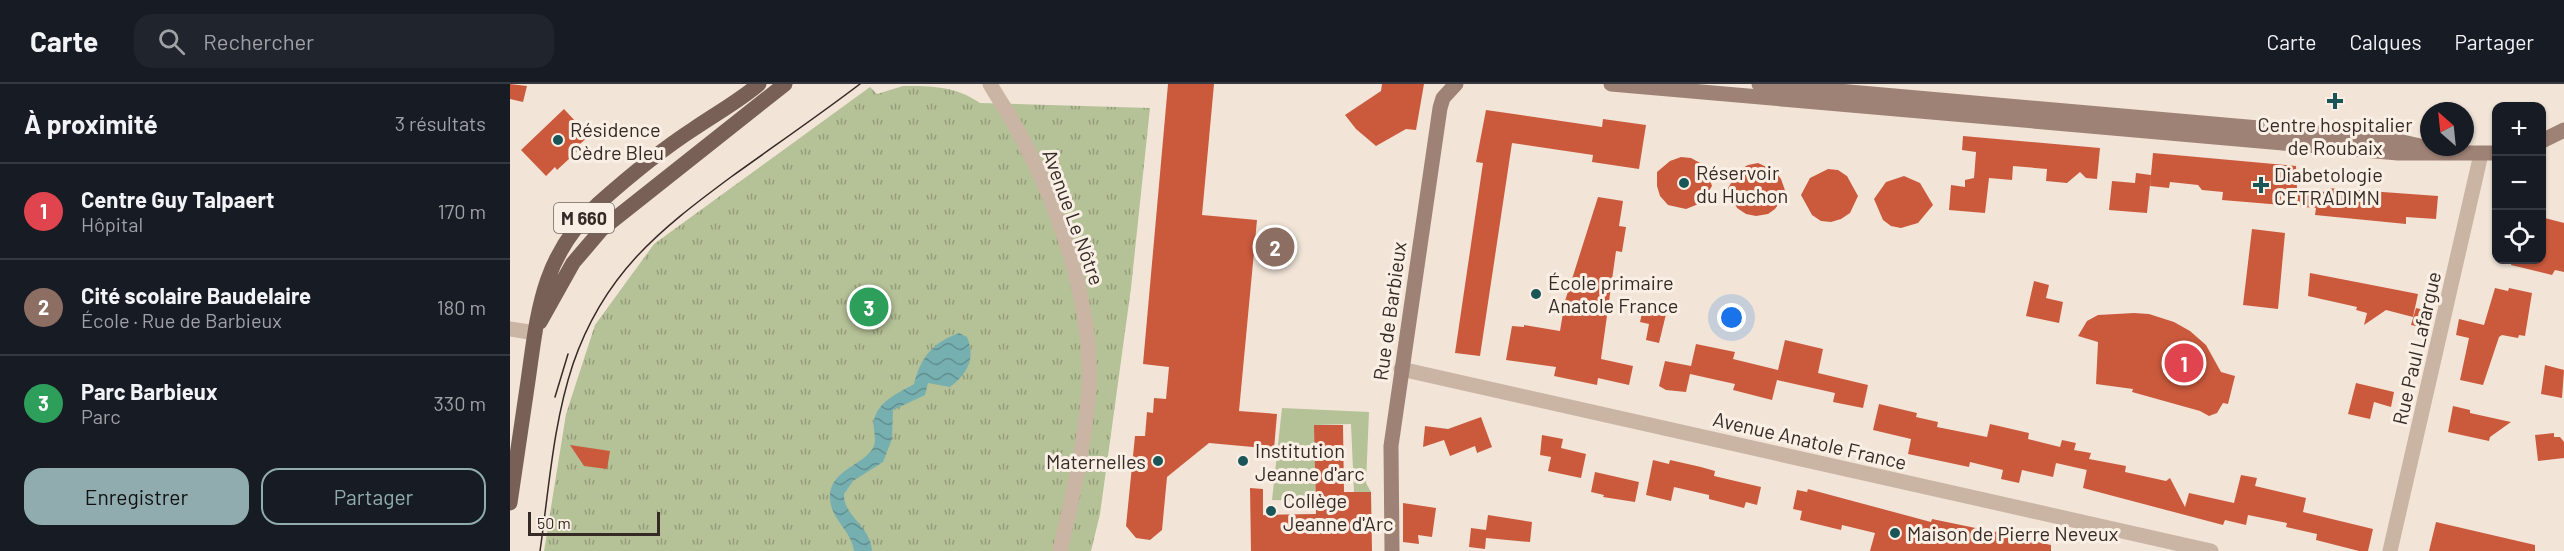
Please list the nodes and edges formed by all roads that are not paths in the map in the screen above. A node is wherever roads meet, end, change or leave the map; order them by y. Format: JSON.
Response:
{"nodes":[{"id":1,"x":759,"y":84,"type":"edge"},
{"id":2,"x":785,"y":84,"type":"edge"},
{"id":3,"x":990,"y":84,"type":"edge"},
{"id":4,"x":1456,"y":84,"type":"edge"},
{"id":5,"x":1611,"y":84,"type":"edge"},
{"id":6,"x":1759,"y":84,"type":"edge"},
{"id":7,"x":2564,"y":130,"type":"edge"},
{"id":8,"x":2546,"y":139,"type":"edge"},
{"id":9,"x":2325,"y":140,"type":"junction"},
{"id":10,"x":2489,"y":154,"type":"edge"},
{"id":11,"x":510,"y":330,"type":"edge"},
{"id":12,"x":535,"y":333,"type":"junction"},
{"id":13,"x":1401,"y":369,"type":"junction"},
{"id":14,"x":510,"y":503,"type":"edge"},
{"id":15,"x":1060,"y":551,"type":"edge"},
{"id":16,"x":1392,"y":551,"type":"edge"},
{"id":17,"x":2211,"y":551,"type":"edge"},
{"id":18,"x":2390,"y":551,"type":"edge"}],
"edges":[{"from":1,"to":12,"type":"main road","number":"M 660"},
{"from":2,"to":12,"type":"main road","number":"M 660"},
{"from":3,"to":15,"type":"street","name":"Avenue Le Nôtre"},
{"from":4,"to":13,"type":"street","name":"Rue de Barbieux"},
{"from":5,"to":9,"type":"street"},
{"from":6,"to":9,"type":"street"},
{"from":7,"to":8,"type":"street"},
{"from":9,"to":10,"type":"street"},
{"from":10,"to":18,"type":"street","name":"Rue Paul Lafargue"},
{"from":11,"to":12,"type":"street"},
{"from":12,"to":14,"type":"main road","number":"M 660"},
{"from":13,"to":16,"type":"street","name":"Rue de Barbieux"},
{"from":13,"to":17,"type":"street","name":"Avenue Anatole France"}]}
